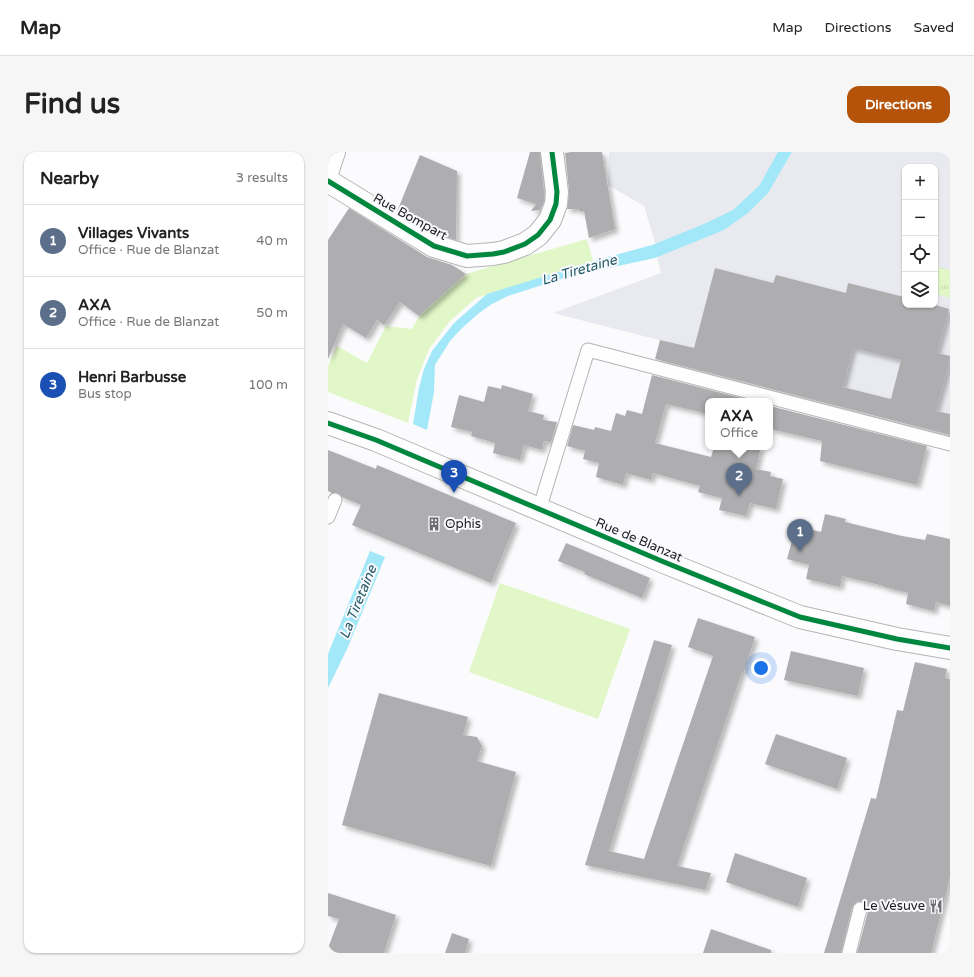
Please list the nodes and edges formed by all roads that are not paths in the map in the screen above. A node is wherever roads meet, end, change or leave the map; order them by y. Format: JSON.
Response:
{"nodes":[{"id":1,"x":334,"y":152,"type":"edge"},
{"id":2,"x":552,"y":152,"type":"edge"},
{"id":3,"x":328,"y":170,"type":"edge"},
{"id":4,"x":328,"y":181,"type":"edge"},
{"id":5,"x":773,"y":398,"type":"edge"},
{"id":6,"x":773,"y":398,"type":"edge"},
{"id":7,"x":328,"y":423,"type":"edge"},
{"id":8,"x":950,"y":444,"type":"edge"},
{"id":9,"x":335,"y":500,"type":"dead end"},
{"id":10,"x":539,"y":510,"type":"junction"},
{"id":11,"x":328,"y":517,"type":"edge"},
{"id":12,"x":950,"y":648,"type":"edge"},
{"id":13,"x":860,"y":909,"type":"dead end"},
{"id":14,"x":849,"y":953,"type":"edge"}],
"edges":[{"from":1,"to":3,"type":"street"},
{"from":2,"to":4,"type":"street","name":"Rue Bompart"},
{"from":5,"to":8,"type":"lane"},
{"from":6,"to":10,"type":"lane"},
{"from":7,"to":10,"type":"street","name":"Rue de Blanzat"},
{"from":9,"to":11,"type":"lane"},
{"from":10,"to":12,"type":"street","name":"Rue de Blanzat"},
{"from":13,"to":14,"type":"lane"}]}
